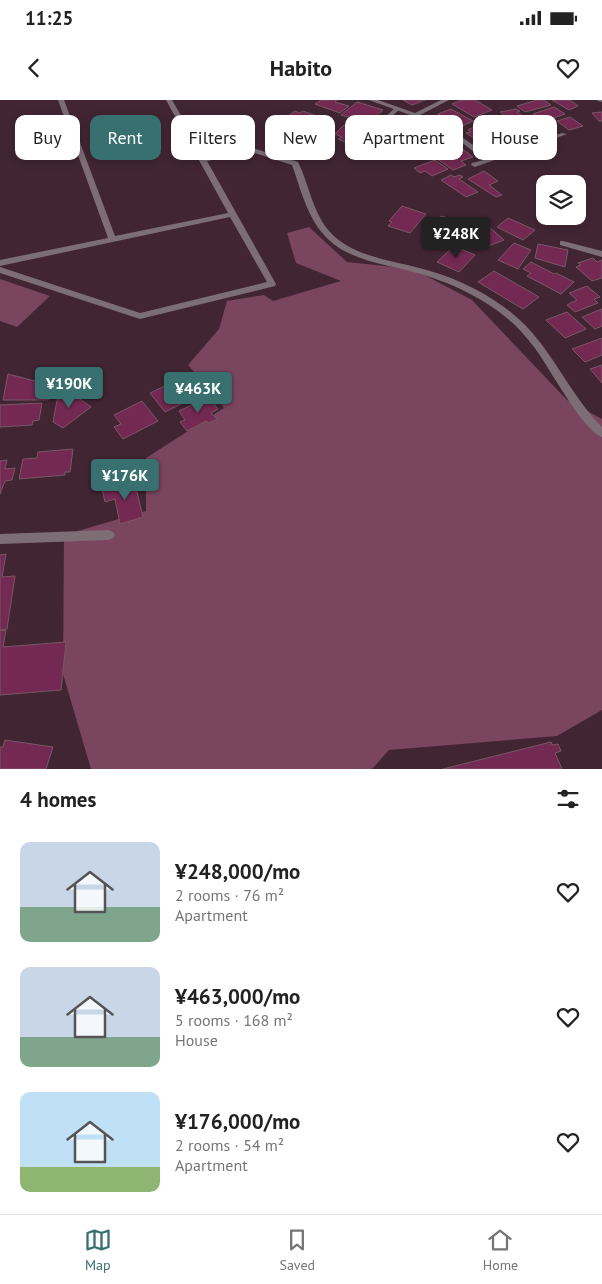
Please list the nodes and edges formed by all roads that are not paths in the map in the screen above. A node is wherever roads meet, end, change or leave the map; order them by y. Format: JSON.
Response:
{"nodes":[{"id":1,"x":61,"y":100,"type":"edge"},
{"id":2,"x":169,"y":100,"type":"edge"},
{"id":3,"x":372,"y":100,"type":"edge"},
{"id":4,"x":446,"y":100,"type":"edge"},
{"id":5,"x":397,"y":109,"type":"junction"},
{"id":6,"x":177,"y":115,"type":"edge"},
{"id":7,"x":390,"y":115,"type":"edge"},
{"id":8,"x":415,"y":115,"type":"joint"},
{"id":9,"x":564,"y":134,"type":"dead end"},
{"id":10,"x":557,"y":136,"type":"edge"},
{"id":11,"x":255,"y":151,"type":"edge"},
{"id":12,"x":202,"y":160,"type":"edge"},
{"id":13,"x":489,"y":160,"type":"edge"},
{"id":14,"x":475,"y":165,"type":"dead end"},
{"id":15,"x":232,"y":214,"type":"junction"},
{"id":16,"x":112,"y":239,"type":"junction"},
{"id":17,"x":564,"y":243,"type":"dead end"},
{"id":18,"x":602,"y":254,"type":"edge"},
{"id":19,"x":0,"y":263,"type":"edge"},
{"id":20,"x":0,"y":270,"type":"edge"},
{"id":21,"x":602,"y":432,"type":"edge"},
{"id":22,"x":109,"y":535,"type":"dead end"},
{"id":23,"x":0,"y":539,"type":"edge"}],
"edges":[{"from":1,"to":16,"type":"street"},
{"from":2,"to":6,"type":"street"},
{"from":3,"to":5,"type":"street"},
{"from":4,"to":8,"type":"street"},
{"from":5,"to":7,"type":"street"},
{"from":5,"to":8,"type":"street"},
{"from":9,"to":10,"type":"street"},
{"from":11,"to":21,"type":"street"},
{"from":12,"to":15,"type":"street"},
{"from":13,"to":14,"type":"street"},
{"from":15,"to":16,"type":"street"},
{"from":15,"to":20,"type":"street"},
{"from":16,"to":19,"type":"street"},
{"from":17,"to":18,"type":"street"},
{"from":22,"to":23,"type":"street"}]}
